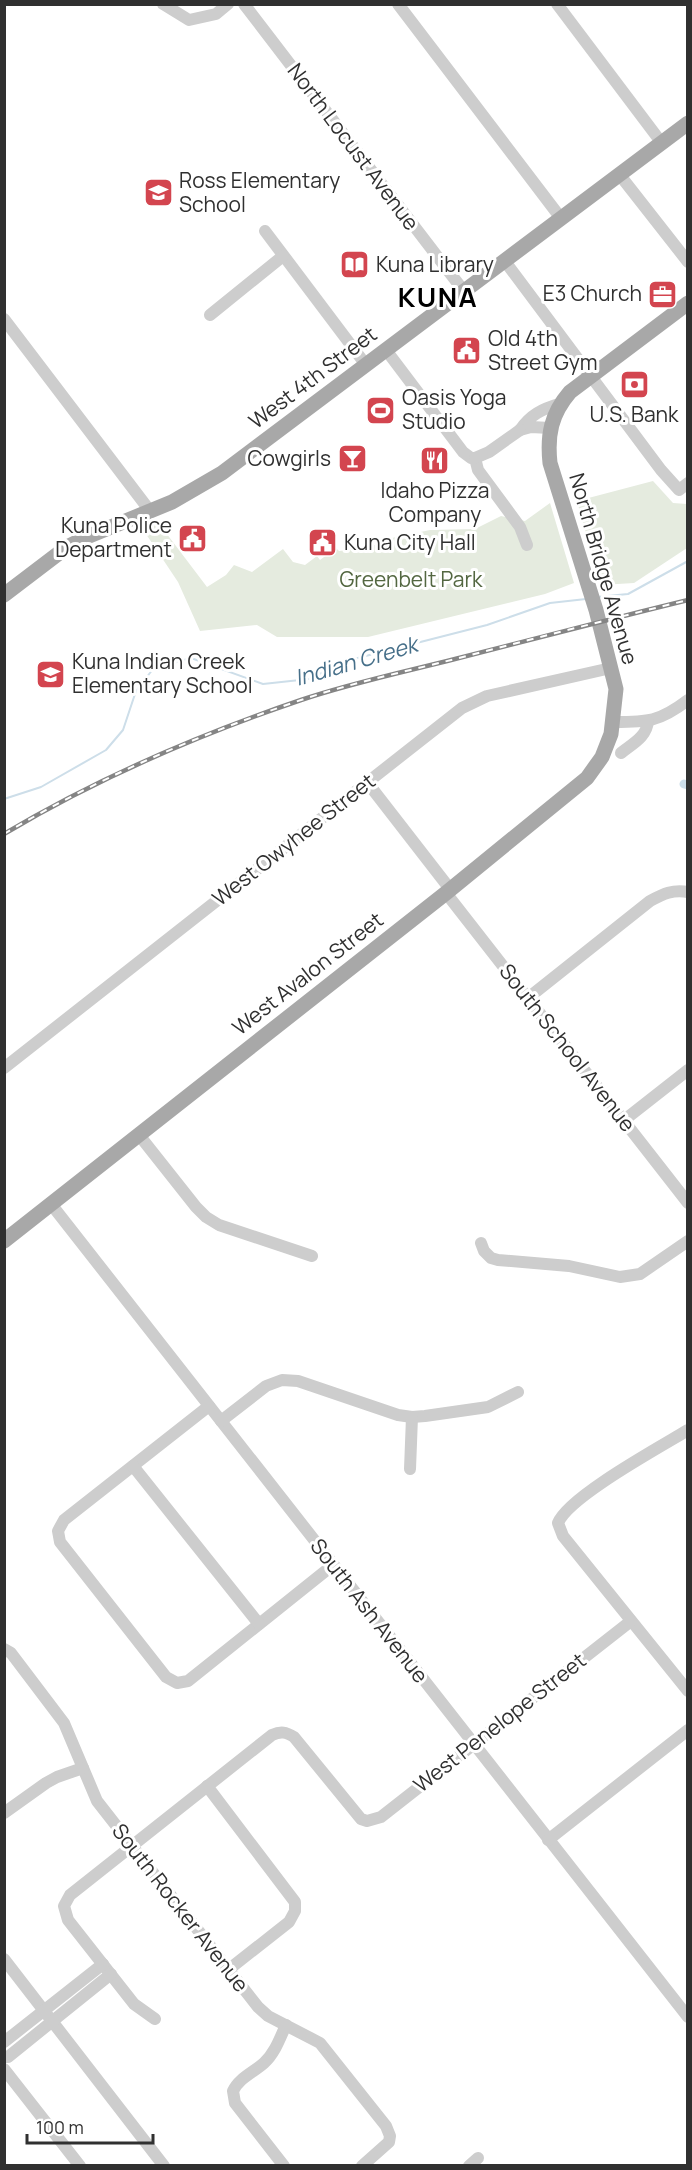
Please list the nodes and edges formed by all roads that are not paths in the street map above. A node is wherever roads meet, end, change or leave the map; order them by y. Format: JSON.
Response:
{"nodes":[{"id":1,"x":163,"y":4,"type":"edge"},
{"id":2,"x":228,"y":4,"type":"edge"},
{"id":3,"x":244,"y":4,"type":"edge"},
{"id":4,"x":398,"y":4,"type":"edge"},
{"id":5,"x":557,"y":4,"type":"edge"},
{"id":6,"x":687,"y":123,"type":"edge"},
{"id":7,"x":662,"y":142,"type":"junction"},
{"id":8,"x":619,"y":174,"type":"junction"},
{"id":9,"x":560,"y":218,"type":"junction"},
{"id":10,"x":265,"y":231,"type":"dead end"},
{"id":11,"x":283,"y":256,"type":"junction"},
{"id":12,"x":504,"y":260,"type":"junction"},
{"id":13,"x":687,"y":262,"type":"edge"},
{"id":14,"x":463,"y":290,"type":"junction"},
{"id":15,"x":687,"y":303,"type":"edge"},
{"id":16,"x":210,"y":315,"type":"dead end"},
{"id":17,"x":6,"y":325,"type":"edge"},
{"id":18,"x":386,"y":350,"type":"junction"},
{"id":19,"x":366,"y":365,"type":"junction"},
{"id":20,"x":590,"y":376,"type":"junction"},
{"id":21,"x":559,"y":405,"type":"junction"},
{"id":22,"x":550,"y":428,"type":"junction"},
{"id":23,"x":520,"y":430,"type":"junction"},
{"id":24,"x":475,"y":458,"type":"junction"},
{"id":25,"x":683,"y":486,"type":"edge"},
{"id":26,"x":150,"y":511,"type":"junction"},
{"id":27,"x":527,"y":545,"type":"dead end"},
{"id":28,"x":4,"y":595,"type":"edge"},
{"id":29,"x":611,"y":668,"type":"junction"},
{"id":30,"x":687,"y":700,"type":"edge"},
{"id":31,"x":648,"y":721,"type":"junction"},
{"id":32,"x":614,"y":722,"type":"junction"},
{"id":33,"x":621,"y":753,"type":"dead end"},
{"id":34,"x":367,"y":782,"type":"junction"},
{"id":35,"x":448,"y":891,"type":"junction"},
{"id":36,"x":686,"y":892,"type":"edge"},
{"id":37,"x":528,"y":998,"type":"junction"},
{"id":38,"x":4,"y":1068,"type":"edge"},
{"id":39,"x":687,"y":1070,"type":"edge"},
{"id":40,"x":623,"y":1121,"type":"junction"},
{"id":41,"x":139,"y":1135,"type":"junction"},
{"id":42,"x":687,"y":1203,"type":"edge"},
{"id":43,"x":51,"y":1204,"type":"junction"},
{"id":44,"x":4,"y":1240,"type":"edge"},
{"id":45,"x":687,"y":1241,"type":"edge"},
{"id":46,"x":481,"y":1243,"type":"dead end"},
{"id":47,"x":312,"y":1256,"type":"dead end"},
{"id":48,"x":518,"y":1392,"type":"dead end"},
{"id":49,"x":208,"y":1406,"type":"junction"},
{"id":50,"x":412,"y":1417,"type":"junction"},
{"id":51,"x":221,"y":1421,"type":"junction"},
{"id":52,"x":687,"y":1430,"type":"edge"},
{"id":53,"x":133,"y":1466,"type":"junction"},
{"id":54,"x":410,"y":1469,"type":"dead end"},
{"id":55,"x":333,"y":1565,"type":"junction"},
{"id":56,"x":631,"y":1620,"type":"junction"},
{"id":57,"x":259,"y":1624,"type":"junction"},
{"id":58,"x":4,"y":1649,"type":"edge"},
{"id":59,"x":687,"y":1691,"type":"edge"},
{"id":60,"x":687,"y":1730,"type":"edge"},
{"id":61,"x":474,"y":1744,"type":"junction"},
{"id":62,"x":83,"y":1768,"type":"junction"},
{"id":63,"x":207,"y":1786,"type":"junction"},
{"id":64,"x":4,"y":1813,"type":"edge"},
{"id":65,"x":548,"y":1840,"type":"junction"},
{"id":66,"x":132,"y":1846,"type":"junction"},
{"id":67,"x":4,"y":1959,"type":"edge"},
{"id":68,"x":107,"y":1969,"type":"junction"},
{"id":69,"x":228,"y":1970,"type":"junction"},
{"id":70,"x":44,"y":2010,"type":"junction"},
{"id":71,"x":687,"y":2017,"type":"edge"},
{"id":72,"x":155,"y":2019,"type":"dead end"},
{"id":73,"x":53,"y":2021,"type":"junction"},
{"id":74,"x":285,"y":2025,"type":"junction"},
{"id":75,"x":4,"y":2042,"type":"edge"},
{"id":76,"x":4,"y":2057,"type":"edge"},
{"id":77,"x":4,"y":2069,"type":"edge"},
{"id":78,"x":80,"y":2166,"type":"edge"},
{"id":79,"x":164,"y":2166,"type":"edge"},
{"id":80,"x":284,"y":2166,"type":"edge"},
{"id":81,"x":362,"y":2166,"type":"edge"}],
"edges":[{"from":1,"to":2,"type":"street"},
{"from":3,"to":14,"type":"street","name":"North Locust Avenue"},
{"from":4,"to":9,"type":"street"},
{"from":5,"to":7,"type":"street"},
{"from":6,"to":7,"type":"main road","name":"West 4th Street"},
{"from":7,"to":8,"type":"main road","name":"West 4th Street"},
{"from":8,"to":9,"type":"main road","name":"West 4th Street"},
{"from":8,"to":13,"type":"street"},
{"from":9,"to":12,"type":"main road","name":"West 4th Street"},
{"from":10,"to":11,"type":"street"},
{"from":11,"to":16,"type":"street"},
{"from":11,"to":19,"type":"street"},
{"from":12,"to":14,"type":"main road","name":"West 4th Street"},
{"from":12,"to":20,"type":"street"},
{"from":14,"to":18,"type":"main road","name":"West 4th Street"},
{"from":15,"to":20,"type":"main road"},
{"from":17,"to":26,"type":"street"},
{"from":18,"to":19,"type":"main road","name":"West 4th Street"},
{"from":18,"to":24,"type":"street"},
{"from":19,"to":26,"type":"main road","name":"West 4th Street"},
{"from":20,"to":21,"type":"main road"},
{"from":20,"to":25,"type":"street"},
{"from":21,"to":22,"type":"main road"},
{"from":21,"to":23,"type":"street"},
{"from":22,"to":23,"type":"street"},
{"from":22,"to":29,"type":"main road","name":"North Bridge Avenue"},
{"from":23,"to":24,"type":"street"},
{"from":24,"to":27,"type":"street"},
{"from":26,"to":28,"type":"main road","name":"West 4th Street"},
{"from":29,"to":32,"type":"main road","name":"North Bridge Avenue"},
{"from":29,"to":34,"type":"street","name":"West Owyhee Street"},
{"from":30,"to":31,"type":"street"},
{"from":31,"to":32,"type":"street"},
{"from":31,"to":33,"type":"street"},
{"from":32,"to":35,"type":"main road","name":"West Avalon Street"},
{"from":34,"to":35,"type":"street","name":"South School Avenue"},
{"from":34,"to":38,"type":"street","name":"West Owyhee Street"},
{"from":35,"to":37,"type":"street","name":"South School Avenue"},
{"from":35,"to":41,"type":"main road","name":"West Avalon Street"},
{"from":36,"to":37,"type":"street"},
{"from":37,"to":40,"type":"street","name":"South School Avenue"},
{"from":39,"to":40,"type":"street"},
{"from":40,"to":42,"type":"street","name":"South School Avenue"},
{"from":41,"to":43,"type":"main road","name":"West Avalon Street"},
{"from":41,"to":47,"type":"street"},
{"from":43,"to":44,"type":"main road","name":"West Avalon Street"},
{"from":43,"to":49,"type":"street","name":"South Ash Avenue"},
{"from":45,"to":46,"type":"street"},
{"from":48,"to":50,"type":"street"},
{"from":49,"to":51,"type":"street","name":"South Ash Avenue"},
{"from":49,"to":53,"type":"street"},
{"from":50,"to":51,"type":"street"},
{"from":50,"to":54,"type":"street"},
{"from":51,"to":55,"type":"street","name":"South Ash Avenue"},
{"from":52,"to":56,"type":"street"},
{"from":53,"to":57,"type":"street"},
{"from":53,"to":57,"type":"street"},
{"from":55,"to":57,"type":"street"},
{"from":55,"to":61,"type":"street","name":"South Ash Avenue"},
{"from":56,"to":59,"type":"street"},
{"from":56,"to":61,"type":"street","name":"West Penelope Street"},
{"from":58,"to":62,"type":"street","name":"South Rocker Avenue"},
{"from":60,"to":65,"type":"street"},
{"from":61,"to":63,"type":"street","name":"West Penelope Street"},
{"from":61,"to":65,"type":"street","name":"South Ash Avenue"},
{"from":62,"to":64,"type":"street"},
{"from":62,"to":66,"type":"street","name":"South Rocker Avenue"},
{"from":63,"to":66,"type":"street"},
{"from":63,"to":69,"type":"street"},
{"from":65,"to":71,"type":"street","name":"South Ash Avenue"},
{"from":66,"to":68,"type":"street"},
{"from":66,"to":69,"type":"street","name":"South Rocker Avenue"},
{"from":67,"to":70,"type":"street"},
{"from":68,"to":70,"type":"street"},
{"from":68,"to":72,"type":"street"},
{"from":68,"to":73,"type":"street"},
{"from":69,"to":74,"type":"street","name":"South Rocker Avenue"},
{"from":70,"to":73,"type":"street"},
{"from":70,"to":75,"type":"street"},
{"from":73,"to":76,"type":"street"},
{"from":73,"to":79,"type":"street"},
{"from":74,"to":80,"type":"street"},
{"from":74,"to":81,"type":"street","name":"South Rocker Avenue"},
{"from":77,"to":78,"type":"street"}]}
